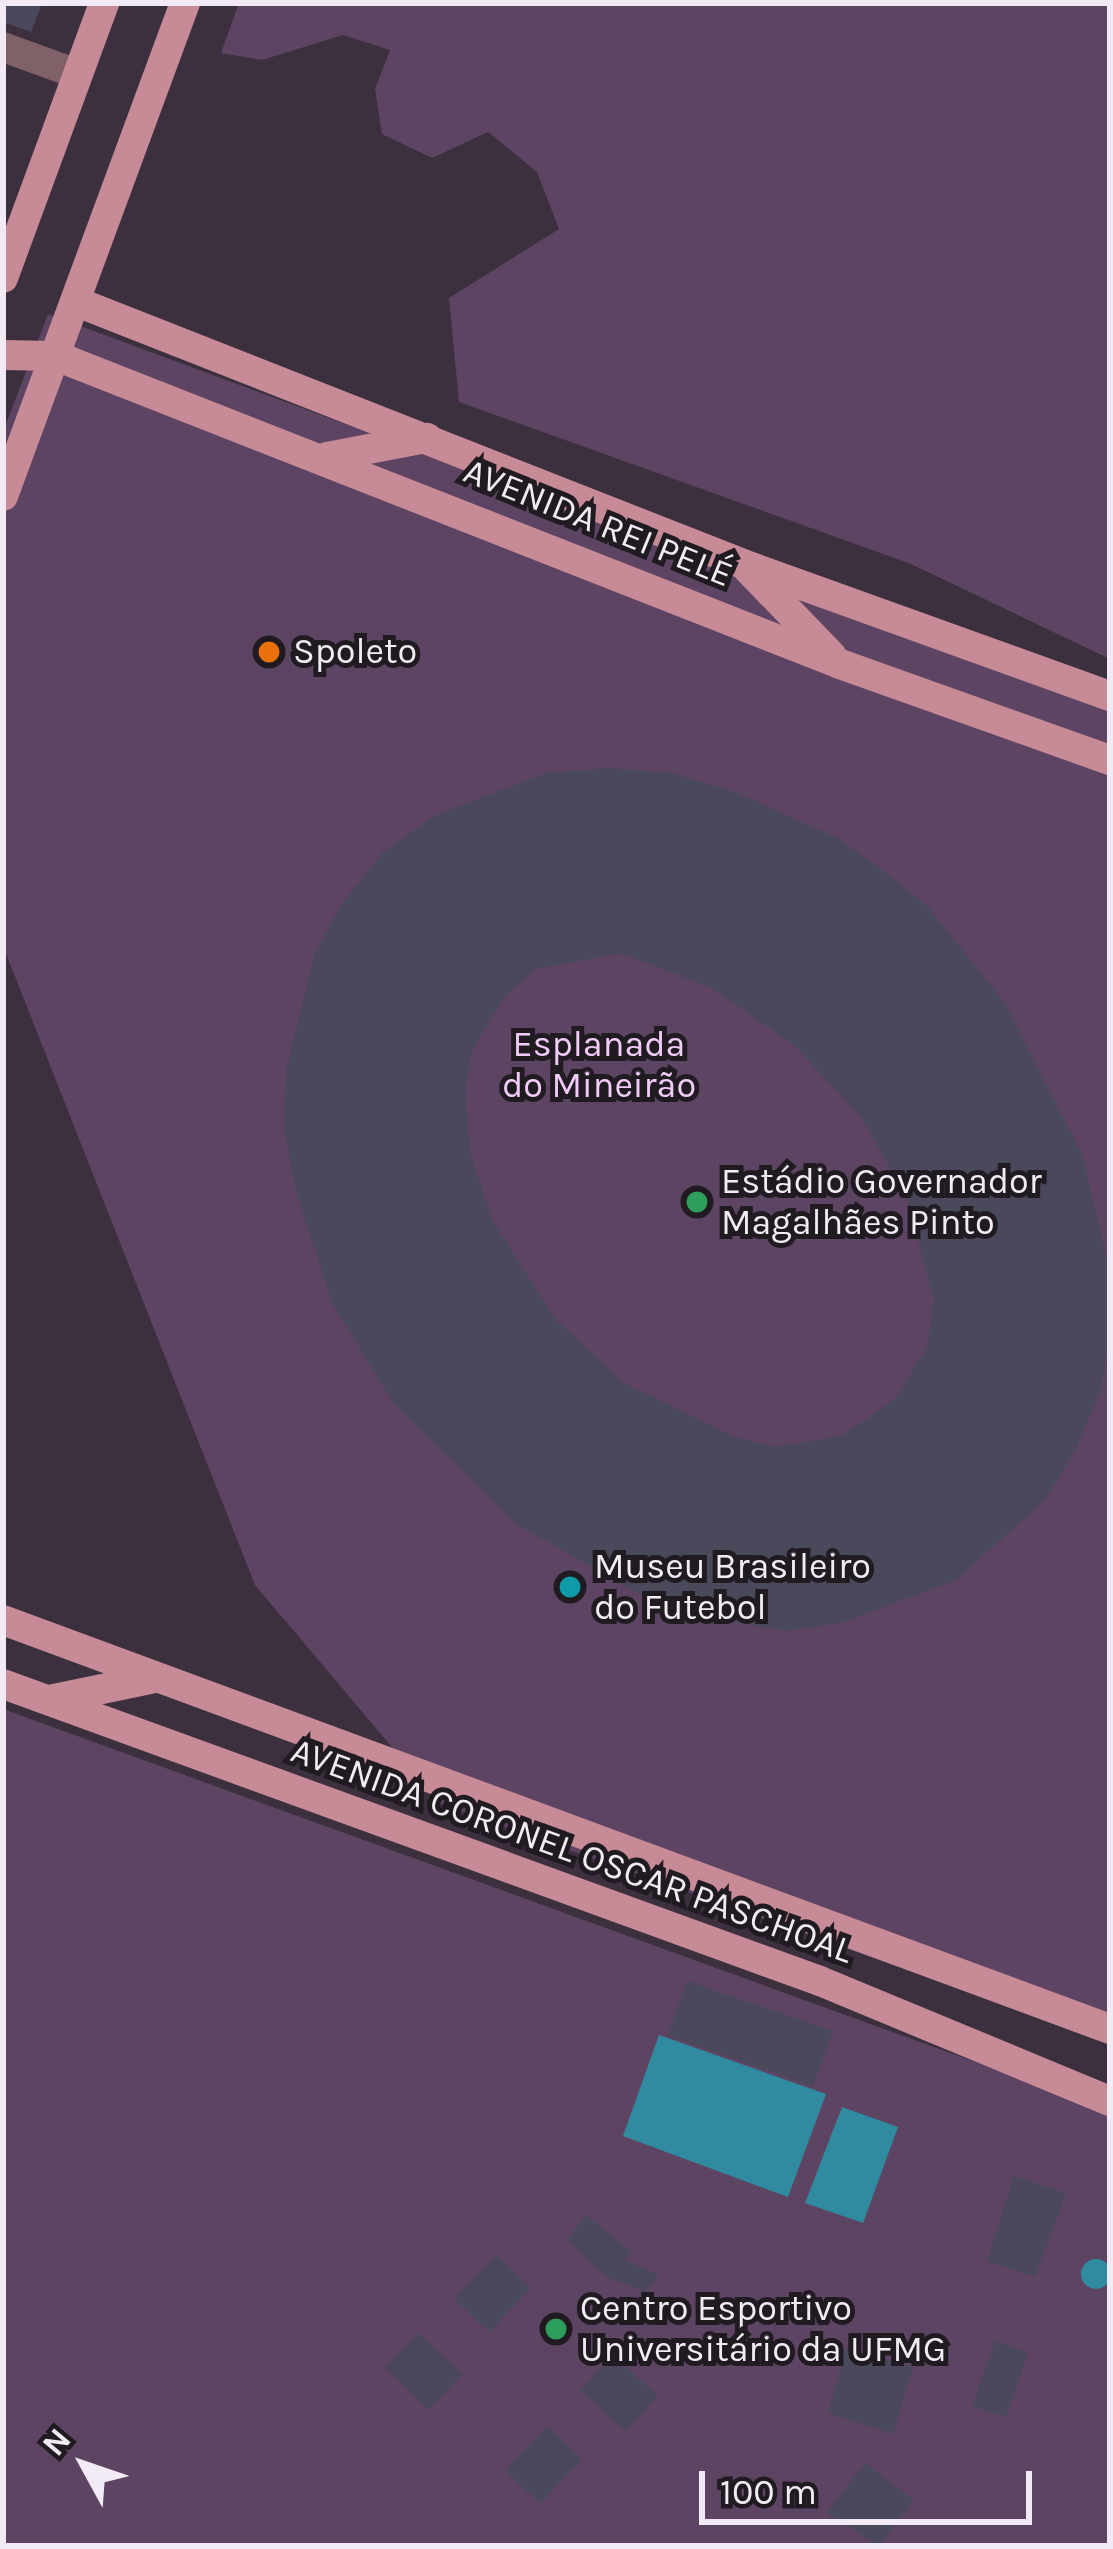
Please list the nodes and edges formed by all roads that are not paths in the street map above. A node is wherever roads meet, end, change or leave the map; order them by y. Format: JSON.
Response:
{"nodes":[{"id":1,"x":104,"y":3,"type":"edge"},
{"id":2,"x":185,"y":3,"type":"edge"},
{"id":3,"x":3,"y":47,"type":"edge"},
{"id":4,"x":77,"y":74,"type":"junction"},
{"id":5,"x":3,"y":278,"type":"edge"},
{"id":6,"x":77,"y":302,"type":"junction"},
{"id":7,"x":3,"y":355,"type":"edge"},
{"id":8,"x":56,"y":356,"type":"junction"},
{"id":9,"x":427,"y":438,"type":"junction"},
{"id":10,"x":327,"y":457,"type":"junction"},
{"id":11,"x":3,"y":496,"type":"edge"},
{"id":12,"x":743,"y":564,"type":"junction"},
{"id":13,"x":839,"y":664,"type":"junction"},
{"id":14,"x":1110,"y":696,"type":"edge"},
{"id":15,"x":1110,"y":760,"type":"edge"},
{"id":16,"x":3,"y":1620,"type":"edge"},
{"id":17,"x":156,"y":1678,"type":"junction"},
{"id":18,"x":3,"y":1684,"type":"edge"},
{"id":19,"x":49,"y":1700,"type":"junction"},
{"id":20,"x":799,"y":1917,"type":"junction"},
{"id":21,"x":820,"y":1981,"type":"junction"},
{"id":22,"x":1110,"y":2029,"type":"edge"},
{"id":23,"x":1110,"y":2101,"type":"edge"}],
"edges":[{"from":1,"to":4,"type":"main road"},
{"from":2,"to":6,"type":"main road"},
{"from":3,"to":4,"type":"street"},
{"from":4,"to":5,"type":"main road"},
{"from":6,"to":8,"type":"main road"},
{"from":6,"to":9,"type":"main road","name":"AVENIDA REI PELÉ"},
{"from":7,"to":8,"type":"main road","name":"AVENIDA REI PELÉ"},
{"from":8,"to":10,"type":"main road","name":"AVENIDA REI PELÉ"},
{"from":8,"to":11,"type":"main road"},
{"from":9,"to":10,"type":"main road"},
{"from":9,"to":12,"type":"main road","name":"AVENIDA REI PELÉ"},
{"from":10,"to":13,"type":"main road","name":"AVENIDA REI PELÉ"},
{"from":12,"to":13,"type":"main road"},
{"from":12,"to":14,"type":"main road","name":"AVENIDA REI PELÉ"},
{"from":13,"to":15,"type":"main road","name":"AVENIDA REI PELÉ"},
{"from":16,"to":17,"type":"main road","name":"AVENIDA CORONEL OSCAR PASCHOAL"},
{"from":17,"to":19,"type":"main road"},
{"from":17,"to":20,"type":"main road","name":"AVENIDA CORONEL OSCAR PASCHOAL"},
{"from":18,"to":19,"type":"main road","name":"AVENIDA CORONEL OSCAR PASCHOAL"},
{"from":19,"to":21,"type":"main road","name":"AVENIDA CORONEL OSCAR PASCHOAL"},
{"from":20,"to":21,"type":"main road"},
{"from":20,"to":22,"type":"main road","name":"AVENIDA CORONEL OSCAR PASCHOAL"},
{"from":21,"to":23,"type":"main road","name":"AVENIDA CORONEL OSCAR PASCHOAL"}]}
